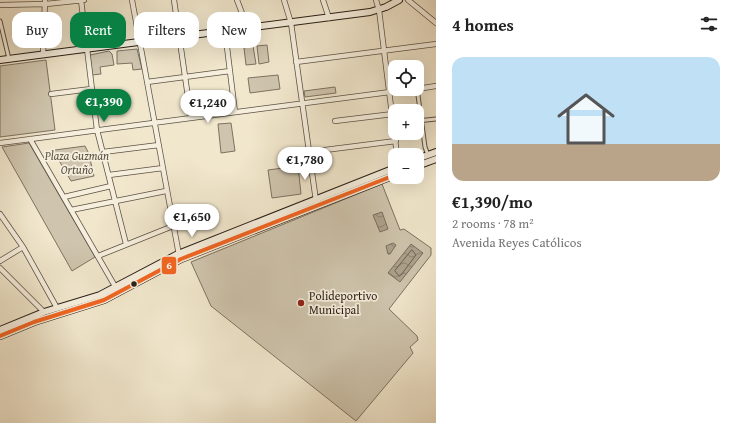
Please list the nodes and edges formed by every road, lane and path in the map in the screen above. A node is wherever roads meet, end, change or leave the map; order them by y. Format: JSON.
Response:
{"nodes":[{"id":1,"x":83,"y":0,"type":"edge"},
{"id":2,"x":132,"y":0,"type":"edge"},
{"id":3,"x":174,"y":0,"type":"edge"},
{"id":4,"x":237,"y":0,"type":"edge"},
{"id":5,"x":284,"y":0,"type":"edge"},
{"id":6,"x":323,"y":0,"type":"edge"},
{"id":7,"x":376,"y":0,"type":"edge"},
{"id":8,"x":399,"y":0,"type":"edge"},
{"id":9,"x":408,"y":0,"type":"edge"},
{"id":10,"x":46,"y":2,"type":"edge"},
{"id":11,"x":2,"y":3,"type":"edge"},
{"id":12,"x":379,"y":10,"type":"junction"},
{"id":13,"x":134,"y":12,"type":"edge"},
{"id":14,"x":176,"y":12,"type":"edge"},
{"id":15,"x":242,"y":12,"type":"edge"},
{"id":16,"x":329,"y":18,"type":"junction"},
{"id":17,"x":0,"y":21,"type":"edge"},
{"id":18,"x":291,"y":23,"type":"junction"},
{"id":19,"x":436,"y":23,"type":"edge"},
{"id":20,"x":261,"y":26,"type":"edge"},
{"id":21,"x":134,"y":43,"type":"edge"},
{"id":22,"x":436,"y":44,"type":"edge"},
{"id":23,"x":141,"y":48,"type":"edge"},
{"id":24,"x":181,"y":48,"type":"edge"},
{"id":25,"x":227,"y":48,"type":"edge"},
{"id":26,"x":86,"y":49,"type":"junction"},
{"id":27,"x":384,"y":50,"type":"junction"},
{"id":28,"x":43,"y":55,"type":"junction"},
{"id":29,"x":9,"y":59,"type":"junction"},
{"id":30,"x":0,"y":60,"type":"edge"},
{"id":31,"x":296,"y":62,"type":"junction"},
{"id":32,"x":230,"y":71,"type":"junction"},
{"id":33,"x":185,"y":76,"type":"junction"},
{"id":34,"x":388,"y":78,"type":"edge"},
{"id":35,"x":147,"y":82,"type":"junction"},
{"id":36,"x":436,"y":86,"type":"edge"},
{"id":37,"x":424,"y":87,"type":"edge"},
{"id":38,"x":91,"y":89,"type":"junction"},
{"id":39,"x":388,"y":92,"type":"edge"},
{"id":40,"x":51,"y":94,"type":"dead end"},
{"id":41,"x":303,"y":104,"type":"junction"},
{"id":42,"x":235,"y":112,"type":"junction"},
{"id":43,"x":388,"y":115,"type":"edge"},
{"id":44,"x":190,"y":118,"type":"junction"},
{"id":45,"x":436,"y":119,"type":"edge"},
{"id":46,"x":424,"y":121,"type":"edge"},
{"id":47,"x":335,"y":122,"type":"dead end"},
{"id":48,"x":155,"y":123,"type":"junction"},
{"id":49,"x":97,"y":130,"type":"junction"},
{"id":50,"x":424,"y":132,"type":"edge"},
{"id":51,"x":30,"y":139,"type":"junction"},
{"id":52,"x":396,"y":141,"type":"joint"},
{"id":53,"x":0,"y":143,"type":"edge"},
{"id":54,"x":159,"y":145,"type":"junction"},
{"id":55,"x":397,"y":148,"type":"edge"},
{"id":56,"x":103,"y":152,"type":"junction"},
{"id":57,"x":309,"y":152,"type":"junction"},
{"id":58,"x":436,"y":152,"type":"edge"},
{"id":59,"x":428,"y":155,"type":"junction"},
{"id":60,"x":424,"y":156,"type":"edge"},
{"id":61,"x":436,"y":159,"type":"edge"},
{"id":62,"x":424,"y":163,"type":"edge"},
{"id":63,"x":163,"y":168,"type":"junction"},
{"id":64,"x":388,"y":171,"type":"edge"},
{"id":65,"x":109,"y":175,"type":"junction"},
{"id":66,"x":388,"y":177,"type":"edge"},
{"id":67,"x":111,"y":186,"type":"junction"},
{"id":68,"x":166,"y":191,"type":"junction"},
{"id":69,"x":64,"y":197,"type":"junction"},
{"id":70,"x":114,"y":201,"type":"junction"},
{"id":71,"x":317,"y":202,"type":"junction"},
{"id":72,"x":71,"y":210,"type":"junction"},
{"id":73,"x":0,"y":214,"type":"edge"},
{"id":74,"x":173,"y":226,"type":"junction"},
{"id":75,"x":126,"y":244,"type":"junction"},
{"id":76,"x":23,"y":247,"type":"junction"},
{"id":77,"x":98,"y":256,"type":"junction"},
{"id":78,"x":180,"y":256,"type":"junction"},
{"id":79,"x":0,"y":260,"type":"edge"},
{"id":80,"x":0,"y":268,"type":"edge"},
{"id":81,"x":116,"y":288,"type":"junction"},
{"id":82,"x":58,"y":308,"type":"junction"},
{"id":83,"x":44,"y":312,"type":"junction"},
{"id":84,"x":0,"y":330,"type":"edge"},
{"id":85,"x":0,"y":336,"type":"edge"}],
"edges":[{"from":1,"to":10,"type":"street"},
{"from":1,"to":26,"type":"street"},
{"from":2,"to":13,"type":"street"},
{"from":3,"to":14,"type":"street"},
{"from":4,"to":15,"type":"street"},
{"from":5,"to":18,"type":"street"},
{"from":6,"to":16,"type":"street"},
{"from":7,"to":12,"type":"street"},
{"from":8,"to":12,"type":"main road"},
{"from":9,"to":19,"type":"street"},
{"from":10,"to":11,"type":"street"},
{"from":10,"to":28,"type":"street"},
{"from":12,"to":16,"type":"main road"},
{"from":12,"to":27,"type":"street"},
{"from":16,"to":18,"type":"main road"},
{"from":17,"to":29,"type":"street"},
{"from":18,"to":20,"type":"main road"},
{"from":18,"to":31,"type":"street"},
{"from":21,"to":26,"type":"main road"},
{"from":22,"to":27,"type":"street"},
{"from":23,"to":35,"type":"street"},
{"from":24,"to":33,"type":"street"},
{"from":25,"to":32,"type":"street"},
{"from":26,"to":28,"type":"main road"},
{"from":26,"to":38,"type":"street"},
{"from":27,"to":31,"type":"street"},
{"from":27,"to":34,"type":"street"},
{"from":28,"to":29,"type":"main road"},
{"from":29,"to":30,"type":"main road"},
{"from":31,"to":41,"type":"street"},
{"from":32,"to":33,"type":"street"},
{"from":32,"to":42,"type":"street"},
{"from":33,"to":35,"type":"street"},
{"from":33,"to":44,"type":"street"},
{"from":35,"to":48,"type":"street"},
{"from":36,"to":37,"type":"street"},
{"from":38,"to":40,"type":"street"},
{"from":38,"to":49,"type":"street"},
{"from":39,"to":41,"type":"street"},
{"from":41,"to":42,"type":"street"},
{"from":41,"to":57,"type":"street"},
{"from":42,"to":44,"type":"street"},
{"from":43,"to":47,"type":"street"},
{"from":44,"to":48,"type":"street"},
{"from":45,"to":46,"type":"street"},
{"from":48,"to":49,"type":"street"},
{"from":48,"to":54,"type":"street"},
{"from":49,"to":51,"type":"street"},
{"from":49,"to":56,"type":"street"},
{"from":50,"to":59,"type":"street"},
{"from":51,"to":53,"type":"street"},
{"from":51,"to":69,"type":"street"},
{"from":52,"to":55,"type":"street"},
{"from":52,"to":57,"type":"street"},
{"from":54,"to":56,"type":"street"},
{"from":54,"to":63,"type":"street"},
{"from":56,"to":65,"type":"street"},
{"from":57,"to":71,"type":"street"},
{"from":58,"to":59,"type":"main road"},
{"from":59,"to":60,"type":"main road"},
{"from":61,"to":62,"type":"main road"},
{"from":63,"to":65,"type":"street"},
{"from":63,"to":68,"type":"street"},
{"from":64,"to":71,"type":"main road"},
{"from":65,"to":67,"type":"street"},
{"from":66,"to":71,"type":"main road"},
{"from":67,"to":69,"type":"street"},
{"from":67,"to":70,"type":"street"},
{"from":68,"to":70,"type":"street"},
{"from":68,"to":74,"type":"street"},
{"from":69,"to":72,"type":"street"},
{"from":70,"to":72,"type":"street"},
{"from":70,"to":75,"type":"street"},
{"from":71,"to":78,"type":"main road"},
{"from":72,"to":77,"type":"street"},
{"from":73,"to":76,"type":"street"},
{"from":74,"to":75,"type":"street"},
{"from":74,"to":78,"type":"street"},
{"from":75,"to":77,"type":"street"},
{"from":76,"to":79,"type":"street"},
{"from":76,"to":82,"type":"street"},
{"from":77,"to":81,"type":"street"},
{"from":78,"to":81,"type":"main road"},
{"from":78,"to":85,"type":"main road"},
{"from":80,"to":83,"type":"street"},
{"from":81,"to":82,"type":"main road"},
{"from":82,"to":83,"type":"main road"},
{"from":83,"to":84,"type":"main road"}]}
